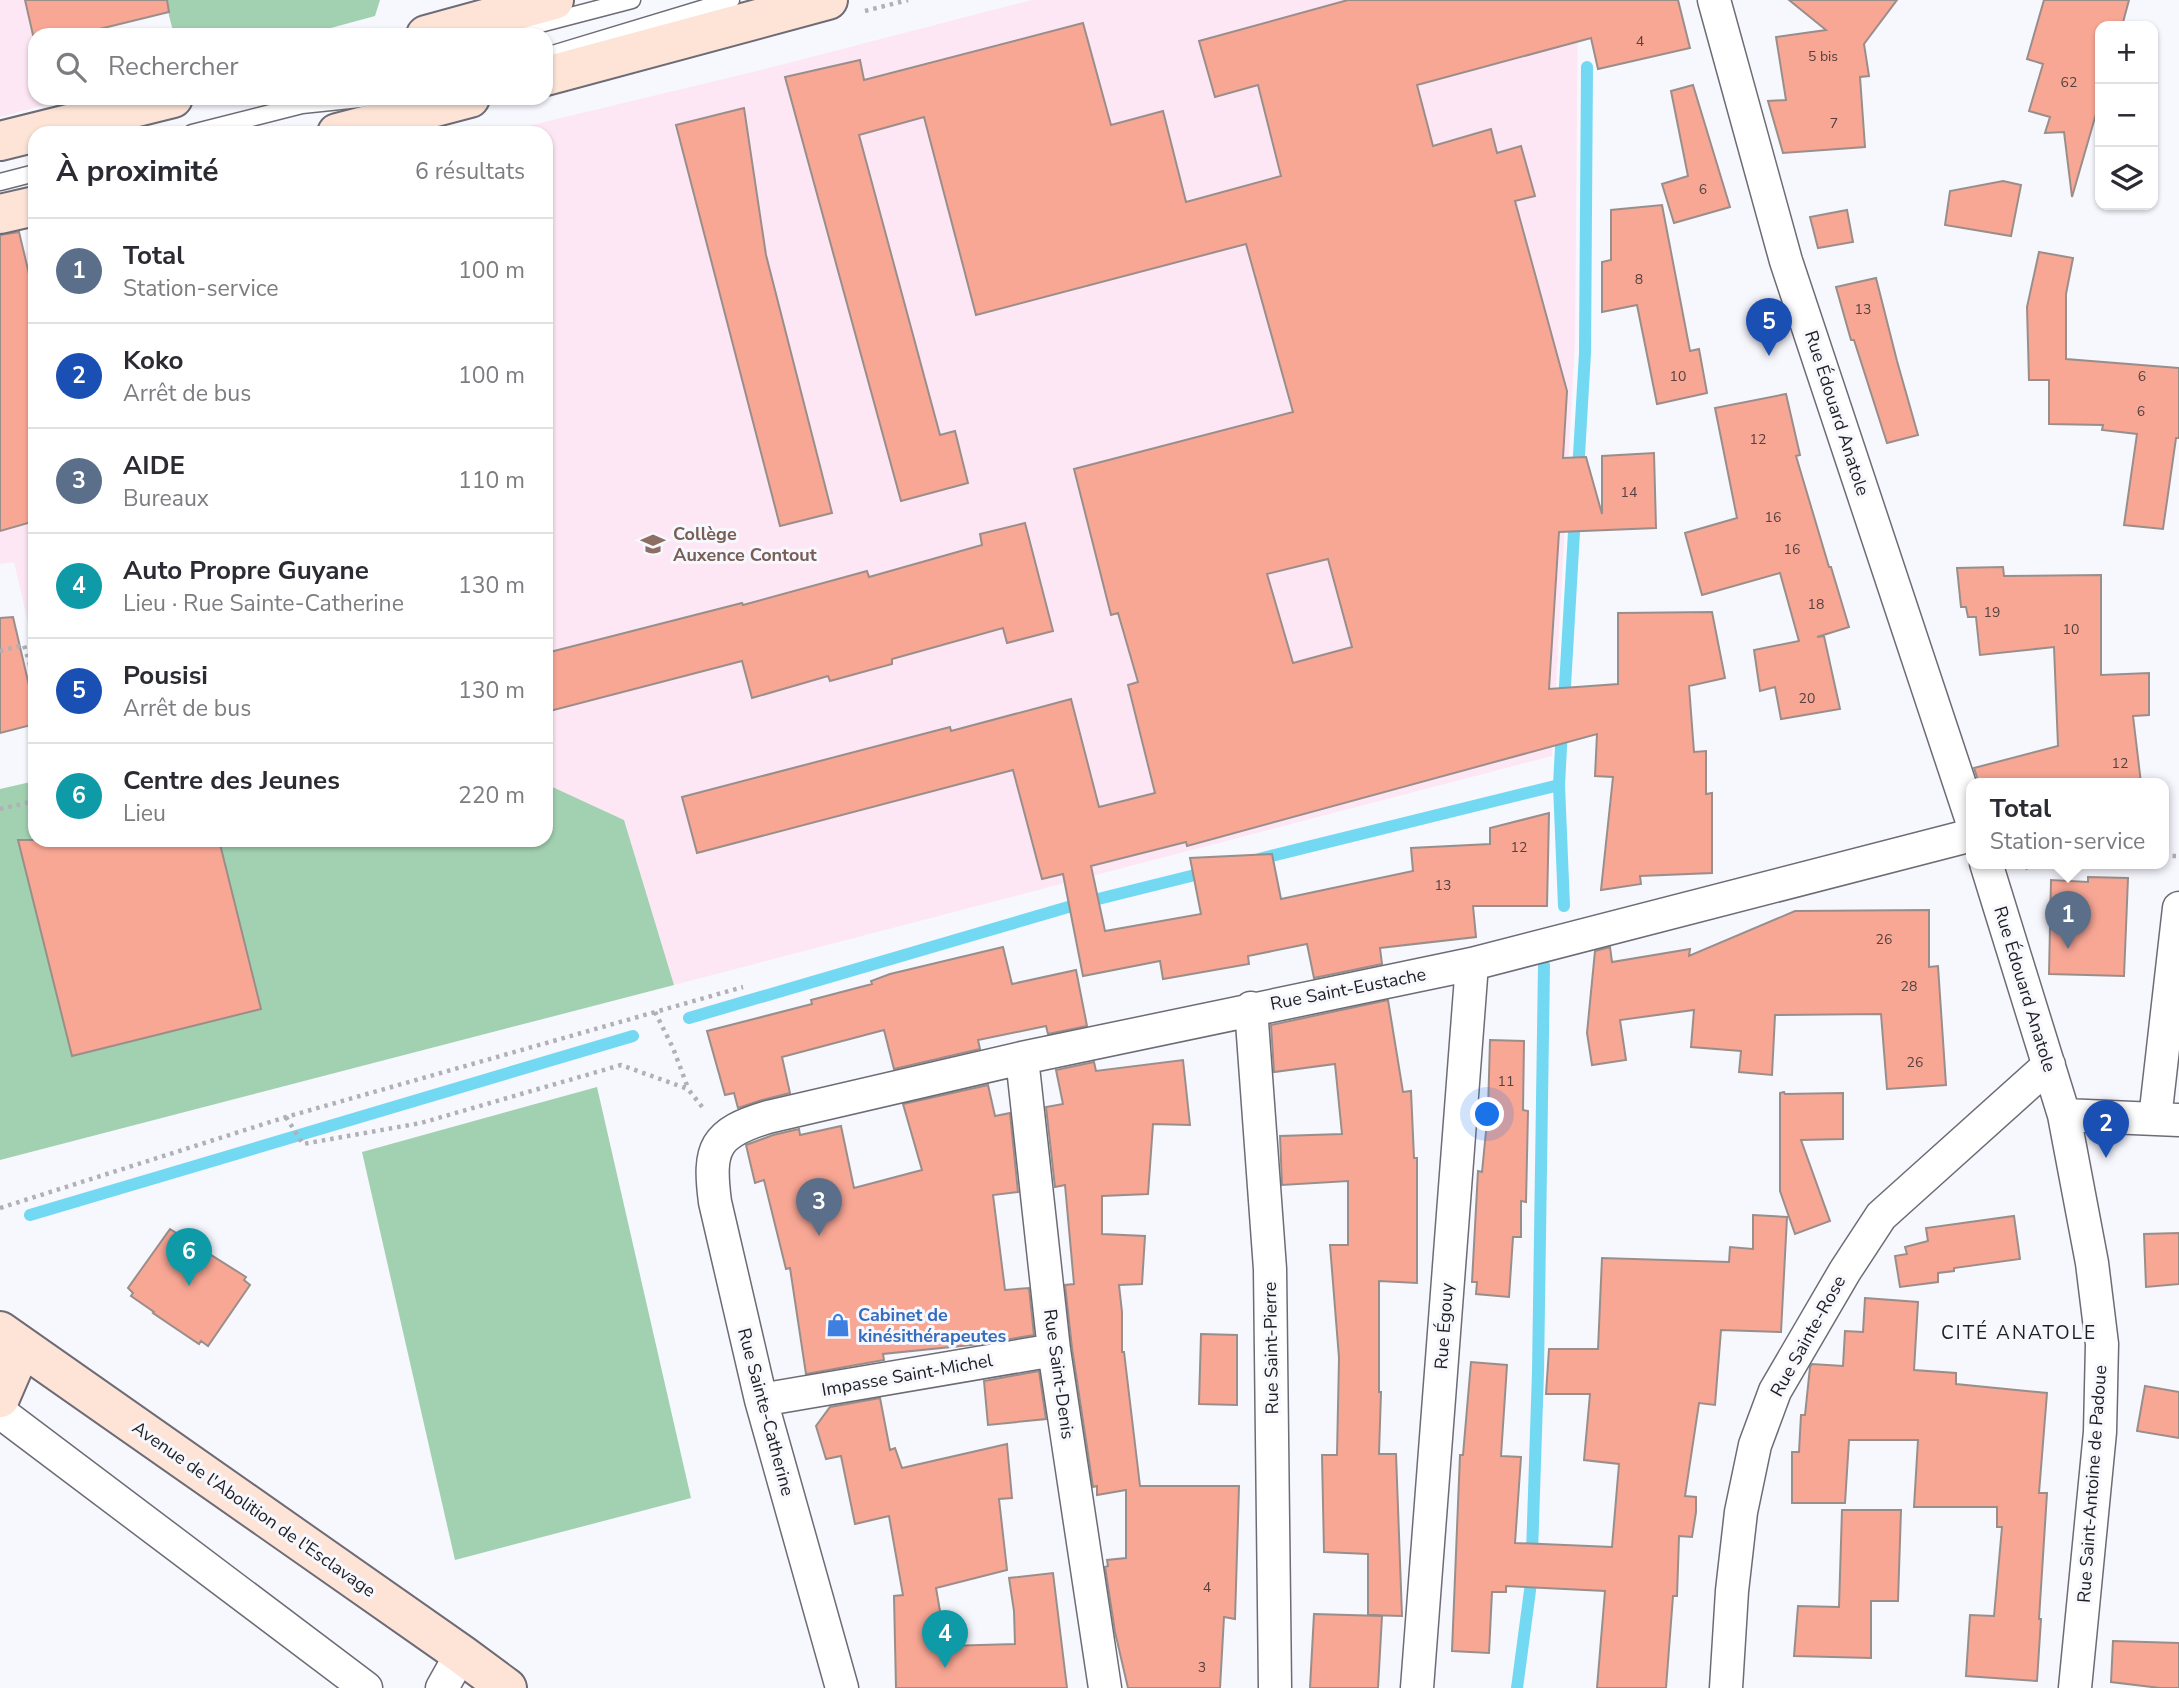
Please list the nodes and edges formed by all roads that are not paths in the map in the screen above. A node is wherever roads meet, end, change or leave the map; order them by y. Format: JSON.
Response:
{"nodes":[{"id":1,"x":554,"y":0,"type":"edge"},
{"id":2,"x":632,"y":0,"type":"edge"},
{"id":3,"x":731,"y":0,"type":"edge"},
{"id":4,"x":828,"y":0,"type":"edge"},
{"id":5,"x":1714,"y":0,"type":"edge"},
{"id":6,"x":452,"y":28,"type":"edge"},
{"id":7,"x":525,"y":28,"type":"edge"},
{"id":8,"x":553,"y":54,"type":"edge"},
{"id":9,"x":553,"y":74,"type":"edge"},
{"id":10,"x":145,"y":105,"type":"edge"},
{"id":11,"x":310,"y":105,"type":"edge"},
{"id":12,"x":443,"y":105,"type":"edge"},
{"id":13,"x":302,"y":106,"type":"joint"},
{"id":14,"x":60,"y":126,"type":"edge"},
{"id":15,"x":221,"y":126,"type":"edge"},
{"id":16,"x":364,"y":126,"type":"edge"},
{"id":17,"x":28,"y":134,"type":"edge"},
{"id":18,"x":0,"y":141,"type":"edge"},
{"id":19,"x":28,"y":175,"type":"edge"},
{"id":20,"x":0,"y":182,"type":"edge"},
{"id":21,"x":28,"y":208,"type":"edge"},
{"id":22,"x":0,"y":214,"type":"edge"},
{"id":23,"x":1966,"y":803,"type":"edge"},
{"id":24,"x":1966,"y":837,"type":"edge"},
{"id":25,"x":1988,"y":869,"type":"edge"},
{"id":26,"x":2179,"y":908,"type":"edge"},
{"id":27,"x":2177,"y":953,"type":"edge"},
{"id":28,"x":1472,"y":964,"type":"junction"},
{"id":29,"x":1251,"y":1009,"type":"junction"},
{"id":30,"x":1022,"y":1058,"type":"junction"},
{"id":31,"x":2049,"y":1065,"type":"junction"},
{"id":32,"x":2064,"y":1115,"type":"junction"},
{"id":33,"x":2167,"y":1120,"type":"edge"},
{"id":34,"x":725,"y":1137,"type":"joint"},
{"id":35,"x":11,"y":1339,"type":"edge"},
{"id":36,"x":1054,"y":1350,"type":"junction"},
{"id":37,"x":0,"y":1398,"type":"edge"},
{"id":38,"x":761,"y":1400,"type":"junction"},
{"id":39,"x":0,"y":1412,"type":"edge"},
{"id":40,"x":461,"y":1654,"type":"junction"},
{"id":41,"x":366,"y":1688,"type":"edge"},
{"id":42,"x":442,"y":1688,"type":"edge"},
{"id":43,"x":507,"y":1688,"type":"edge"},
{"id":44,"x":842,"y":1688,"type":"edge"},
{"id":45,"x":1105,"y":1688,"type":"edge"},
{"id":46,"x":1275,"y":1688,"type":"edge"},
{"id":47,"x":1417,"y":1688,"type":"edge"},
{"id":48,"x":1726,"y":1688,"type":"edge"},
{"id":49,"x":2075,"y":1688,"type":"edge"}],
"edges":[{"from":1,"to":6,"type":"street"},
{"from":2,"to":7,"type":"lane"},
{"from":3,"to":8,"type":"lane"},
{"from":4,"to":9,"type":"street"},
{"from":5,"to":23,"type":"street","name":"Rue Édouard Anatole"},
{"from":10,"to":14,"type":"street"},
{"from":11,"to":13,"type":"lane"},
{"from":12,"to":16,"type":"street"},
{"from":13,"to":15,"type":"lane"},
{"from":17,"to":18,"type":"street"},
{"from":19,"to":20,"type":"lane"},
{"from":21,"to":22,"type":"street"},
{"from":24,"to":28,"type":"street","name":"Rue Saint-Eustache"},
{"from":25,"to":31,"type":"street","name":"Rue Édouard Anatole"},
{"from":26,"to":27,"type":"street"},
{"from":27,"to":33,"type":"street"},
{"from":28,"to":29,"type":"street","name":"Rue Saint-Eustache"},
{"from":28,"to":47,"type":"street","name":"Rue Égouy"},
{"from":29,"to":30,"type":"street","name":"Rue Saint-Eustache"},
{"from":29,"to":46,"type":"street","name":"Rue Saint-Pierre"},
{"from":30,"to":34,"type":"street","name":"Rue Saint-Eustache"},
{"from":30,"to":36,"type":"street","name":"Rue Saint-Denis"},
{"from":31,"to":32,"type":"street","name":"Rue Édouard Anatole"},
{"from":31,"to":48,"type":"street","name":"Rue Sainte-Rose"},
{"from":32,"to":33,"type":"street"},
{"from":32,"to":49,"type":"street","name":"Rue Saint-Antoine de Padoue"},
{"from":34,"to":38,"type":"street","name":"Rue Sainte-Catherine"},
{"from":35,"to":37,"type":"street"},
{"from":35,"to":40,"type":"street","name":"Avenue de l'Abolition de l'Esclavage"},
{"from":36,"to":38,"type":"street","name":"Impasse Saint-Michel"},
{"from":36,"to":45,"type":"street","name":"Rue Saint-Denis"},
{"from":38,"to":44,"type":"street","name":"Rue Sainte-Catherine"},
{"from":39,"to":41,"type":"street"},
{"from":40,"to":42,"type":"street"},
{"from":40,"to":43,"type":"street","name":"Avenue de l'Abolition de l'Esclavage"}]}
